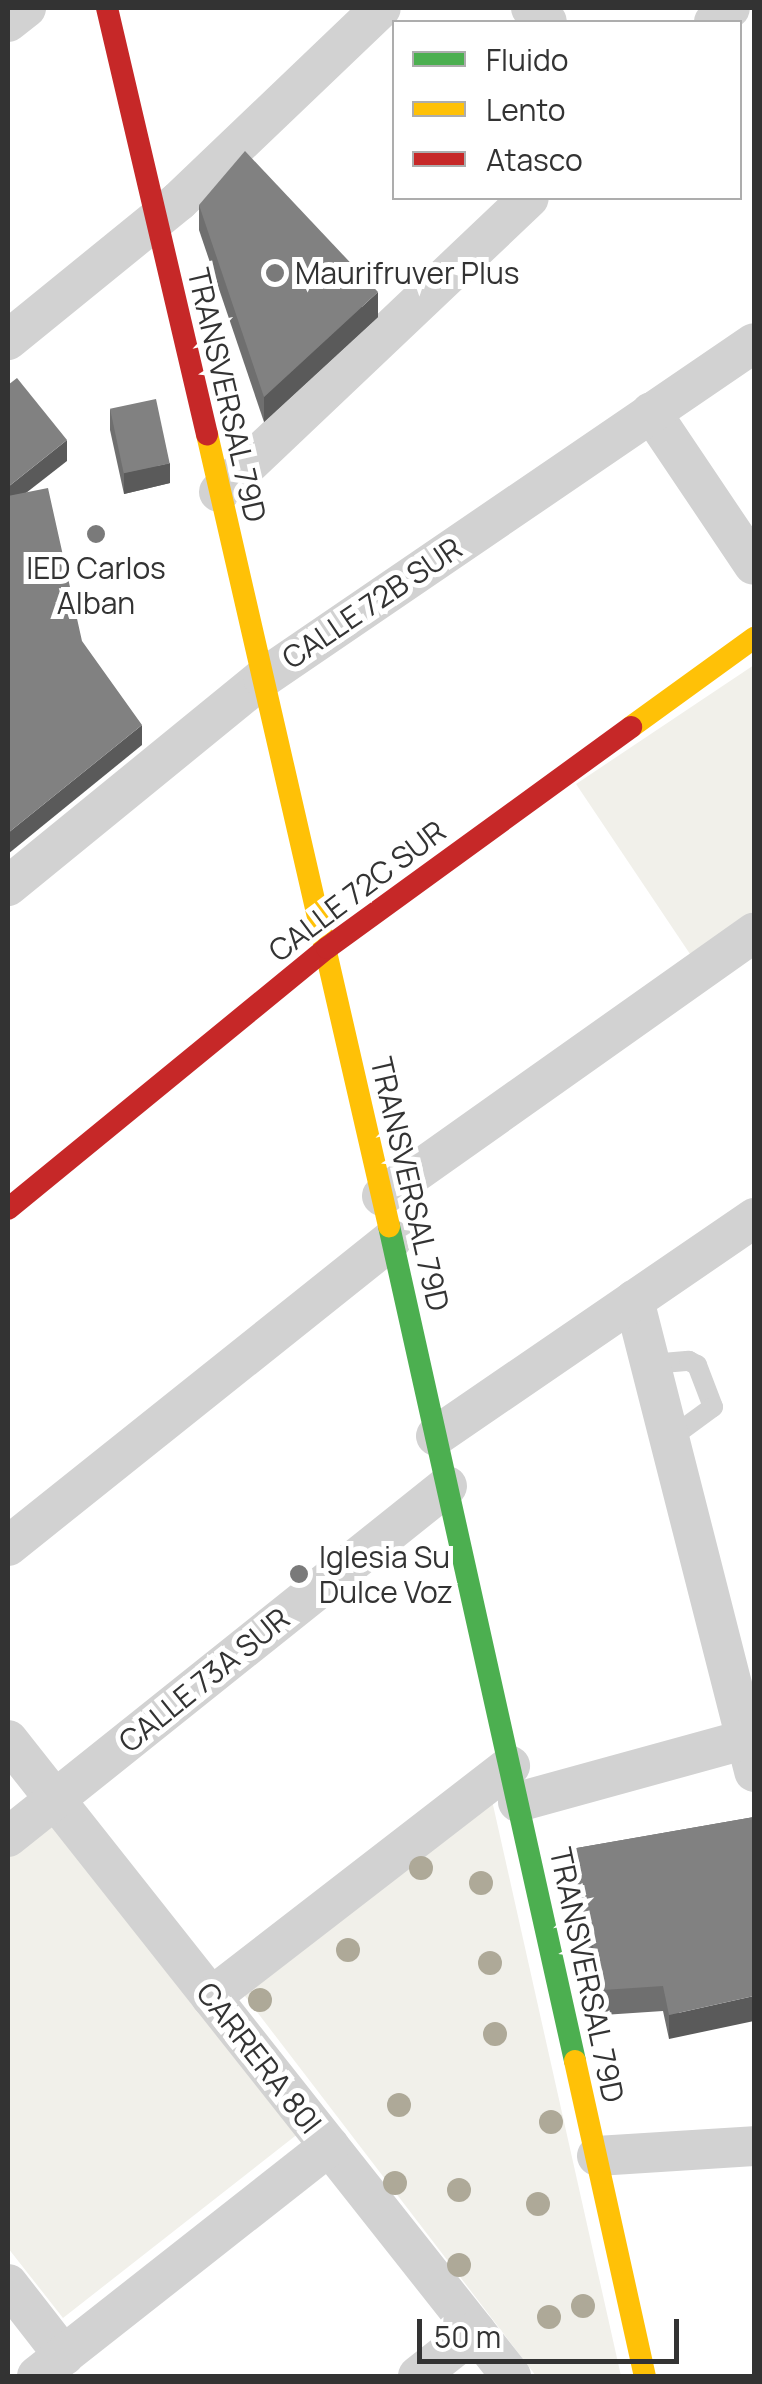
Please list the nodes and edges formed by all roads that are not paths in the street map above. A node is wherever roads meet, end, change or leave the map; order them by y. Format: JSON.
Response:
{"nodes":[{"id":1,"x":26,"y":8,"type":"edge"},
{"id":2,"x":107,"y":8,"type":"edge"},
{"id":3,"x":381,"y":8,"type":"edge"},
{"id":4,"x":8,"y":22,"type":"edge"},
{"id":5,"x":527,"y":200,"type":"edge"},
{"id":6,"x":156,"y":222,"type":"junction"},
{"id":7,"x":8,"y":340,"type":"edge"},
{"id":8,"x":754,"y":343,"type":"edge"},
{"id":9,"x":651,"y":412,"type":"junction"},
{"id":10,"x":219,"y":492,"type":"junction"},
{"id":11,"x":754,"y":565,"type":"edge"},
{"id":12,"x":754,"y":638,"type":"edge"},
{"id":13,"x":263,"y":678,"type":"junction"},
{"id":14,"x":8,"y":886,"type":"edge"},
{"id":15,"x":754,"y":933,"type":"edge"},
{"id":16,"x":327,"y":948,"type":"junction"},
{"id":17,"x":382,"y":1196,"type":"junction"},
{"id":18,"x":8,"y":1209,"type":"edge"},
{"id":19,"x":754,"y":1218,"type":"edge"},
{"id":20,"x":392,"y":1240,"type":"junction"},
{"id":21,"x":634,"y":1300,"type":"junction"},
{"id":22,"x":436,"y":1436,"type":"junction"},
{"id":23,"x":447,"y":1486,"type":"junction"},
{"id":24,"x":8,"y":1546,"type":"edge"},
{"id":25,"x":8,"y":1740,"type":"edge"},
{"id":26,"x":751,"y":1750,"type":"edge"},
{"id":27,"x":514,"y":1784,"type":"junction"},
{"id":28,"x":55,"y":1800,"type":"junction"},
{"id":29,"x":8,"y":1838,"type":"edge"},
{"id":30,"x":211,"y":1997,"type":"junction"},
{"id":31,"x":329,"y":2146,"type":"junction"},
{"id":32,"x":754,"y":2146,"type":"edge"},
{"id":33,"x":597,"y":2156,"type":"junction"},
{"id":34,"x":8,"y":2284,"type":"edge"},
{"id":35,"x":475,"y":2331,"type":"junction"},
{"id":36,"x":51,"y":2366,"type":"edge"},
{"id":37,"x":418,"y":2376,"type":"edge"},
{"id":38,"x":511,"y":2376,"type":"edge"},
{"id":39,"x":645,"y":2376,"type":"edge"}],
"edges":[{"from":1,"to":4,"type":"street"},
{"from":2,"to":6,"type":"main road","name":"TRANSVERSAL 79D"},
{"from":3,"to":6,"type":"street"},
{"from":5,"to":10,"type":"street"},
{"from":6,"to":7,"type":"street"},
{"from":6,"to":10,"type":"main road","name":"TRANSVERSAL 79D"},
{"from":8,"to":9,"type":"street","name":"CALLE 72B SUR"},
{"from":9,"to":11,"type":"street"},
{"from":9,"to":13,"type":"street","name":"CALLE 72B SUR"},
{"from":10,"to":13,"type":"main road","name":"TRANSVERSAL 79D"},
{"from":12,"to":16,"type":"main road","name":"CALLE 72C SUR"},
{"from":13,"to":14,"type":"street","name":"CALLE 72B SUR"},
{"from":13,"to":16,"type":"main road","name":"TRANSVERSAL 79D"},
{"from":15,"to":17,"type":"street"},
{"from":16,"to":17,"type":"main road","name":"TRANSVERSAL 79D"},
{"from":16,"to":18,"type":"main road","name":"CALLE 72C SUR"},
{"from":17,"to":20,"type":"main road","name":"TRANSVERSAL 79D"},
{"from":19,"to":21,"type":"street"},
{"from":20,"to":22,"type":"main road","name":"TRANSVERSAL 79D"},
{"from":20,"to":24,"type":"street"},
{"from":21,"to":22,"type":"street"},
{"from":21,"to":26,"type":"street"},
{"from":22,"to":23,"type":"main road","name":"TRANSVERSAL 79D"},
{"from":23,"to":27,"type":"main road","name":"TRANSVERSAL 79D"},
{"from":23,"to":28,"type":"street","name":"CALLE 73A SUR"},
{"from":25,"to":28,"type":"street","name":"CARRERA 80I"},
{"from":26,"to":27,"type":"street"},
{"from":27,"to":30,"type":"street"},
{"from":27,"to":33,"type":"main road","name":"TRANSVERSAL 79D"},
{"from":28,"to":29,"type":"street","name":"CALLE 73A SUR"},
{"from":28,"to":30,"type":"street","name":"CARRERA 80I"},
{"from":30,"to":31,"type":"street","name":"CARRERA 80I"},
{"from":31,"to":35,"type":"street","name":"CARRERA 80I"},
{"from":31,"to":36,"type":"street"},
{"from":32,"to":33,"type":"street"},
{"from":33,"to":39,"type":"main road","name":"TRANSVERSAL 79D"},
{"from":34,"to":36,"type":"street"},
{"from":35,"to":37,"type":"street"},
{"from":35,"to":38,"type":"street","name":"CARRERA 80I"}]}
